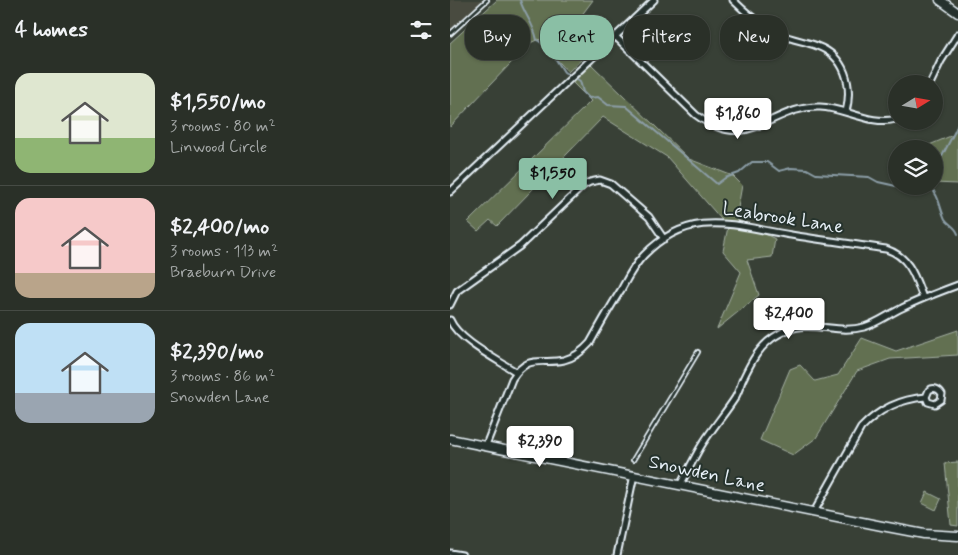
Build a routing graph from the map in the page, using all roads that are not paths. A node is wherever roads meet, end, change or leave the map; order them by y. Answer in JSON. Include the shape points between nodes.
{"nodes":[{"id":1,"x":487,"y":0,"type":"edge"},
{"id":2,"x":654,"y":0,"type":"edge"},
{"id":3,"x":734,"y":0,"type":"edge"},
{"id":4,"x":940,"y":0,"type":"edge"},
{"id":5,"x":958,"y":13,"type":"edge"},
{"id":6,"x":450,"y":34,"type":"edge"},
{"id":7,"x":958,"y":34,"type":"edge"},
{"id":8,"x":615,"y":36,"type":"junction"},
{"id":9,"x":934,"y":75,"type":"edge"},
{"id":10,"x":846,"y":112,"type":"junction"},
{"id":11,"x":888,"y":120,"type":"edge"},
{"id":12,"x":450,"y":192,"type":"edge"},
{"id":13,"x":664,"y":238,"type":"junction"},
{"id":14,"x":958,"y":285,"type":"edge"},
{"id":15,"x":923,"y":298,"type":"junction"},
{"id":16,"x":450,"y":305,"type":"edge"},
{"id":17,"x":450,"y":320,"type":"edge"},
{"id":18,"x":698,"y":352,"type":"dead end"},
{"id":19,"x":516,"y":372,"type":"junction"},
{"id":20,"x":926,"y":397,"type":"dead end"},
{"id":21,"x":450,"y":438,"type":"edge"},
{"id":22,"x":486,"y":445,"type":"junction"},
{"id":23,"x":633,"y":460,"type":"dead end"},
{"id":24,"x":634,"y":475,"type":"junction"},
{"id":25,"x":680,"y":485,"type":"junction"},
{"id":26,"x":814,"y":512,"type":"junction"},
{"id":27,"x":958,"y":536,"type":"edge"},
{"id":28,"x":450,"y":553,"type":"edge"},
{"id":29,"x":462,"y":555,"type":"edge"},
{"id":30,"x":617,"y":555,"type":"edge"}],
"edges":[{"from":1,"to":6,"type":"lane"},
{"from":2,"to":8,"type":"street"},
{"from":3,"to":10,"type":"street","via":[[748,15],[769,29],[824,48],[836,58],[845,72],[849,88]]},
{"from":4,"to":5,"type":"street"},
{"from":7,"to":9,"type":"street"},
{"from":8,"to":10,"type":"street","via":[[696,115],[720,128],[757,128],[811,107]]},
{"from":8,"to":12,"type":"street"},
{"from":10,"to":11,"type":"street","via":[[878,121]]},
{"from":13,"to":15,"type":"street","name":"Leabrook Lane","via":[[695,225],[727,223],[886,249],[899,255],[910,266]]},
{"from":13,"to":16,"type":"street","via":[[649,217],[611,184],[600,180],[590,182],[584,184],[520,246],[457,291]]},
{"from":13,"to":19,"type":"street","name":"Leabrook Lane","via":[[634,266],[585,348],[571,358],[534,361]]},
{"from":14,"to":15,"type":"street"},
{"from":15,"to":25,"type":"street","via":[[862,327],[801,326],[772,338],[752,360],[736,396],[700,447]]},
{"from":17,"to":19,"type":"street","via":[[460,335]]},
{"from":18,"to":23,"type":"lane"},
{"from":19,"to":22,"type":"street"},
{"from":20,"to":26,"type":"street","via":[[896,403],[876,413],[861,428]]},
{"from":21,"to":22,"type":"street","name":"Snowden Lane"},
{"from":22,"to":24,"type":"street","name":"Snowden Lane"},
{"from":24,"to":25,"type":"street","name":"Snowden Lane"},
{"from":24,"to":30,"type":"street"},
{"from":25,"to":26,"type":"street","name":"Snowden Lane"},
{"from":26,"to":27,"type":"street","name":"Snowden Lane","via":[[924,534]]},
{"from":28,"to":29,"type":"street"}]}
